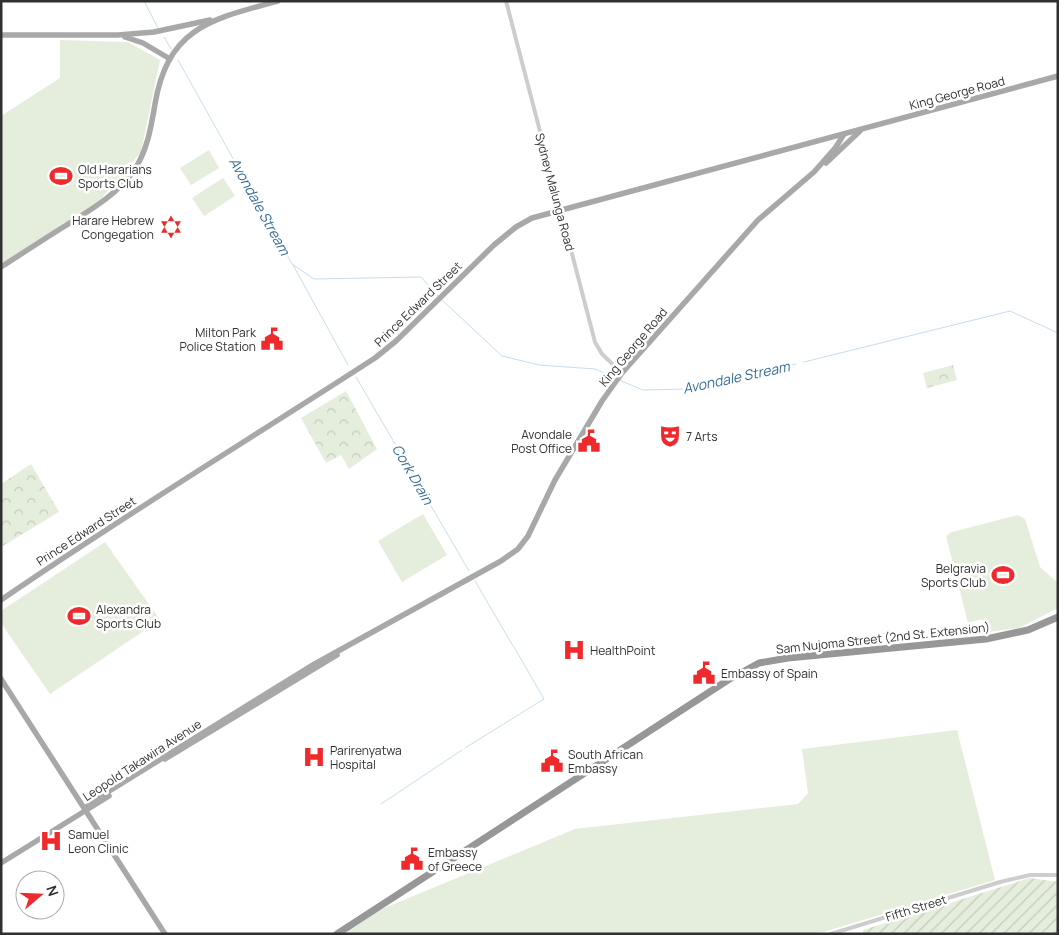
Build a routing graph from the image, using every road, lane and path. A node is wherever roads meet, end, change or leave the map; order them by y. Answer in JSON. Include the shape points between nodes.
{"nodes":[{"id":1,"x":278,"y":1,"type":"edge"},
{"id":2,"x":506,"y":1,"type":"edge"},
{"id":3,"x":215,"y":18,"type":"junction"},
{"id":4,"x":1,"y":34,"type":"edge"},
{"id":5,"x":118,"y":35,"type":"junction"},
{"id":6,"x":170,"y":59,"type":"junction"},
{"id":7,"x":1058,"y":76,"type":"edge"},
{"id":8,"x":861,"y":130,"type":"junction"},
{"id":9,"x":844,"y":134,"type":"junction"},
{"id":10,"x":826,"y":139,"type":"junction"},
{"id":11,"x":846,"y":145,"type":"junction"},
{"id":12,"x":836,"y":147,"type":"junction"},
{"id":13,"x":814,"y":172,"type":"junction"},
{"id":14,"x":560,"y":210,"type":"junction"},
{"id":15,"x":1,"y":267,"type":"edge"},
{"id":16,"x":622,"y":373,"type":"junction"},
{"id":17,"x":476,"y":575,"type":"joint"},
{"id":18,"x":1,"y":600,"type":"edge"},
{"id":19,"x":1058,"y":617,"type":"edge"},
{"id":20,"x":1,"y":679,"type":"edge"},
{"id":21,"x":85,"y":809,"type":"junction"},
{"id":22,"x":1,"y":863,"type":"edge"},
{"id":23,"x":1058,"y":875,"type":"edge"},
{"id":24,"x":166,"y":934,"type":"edge"},
{"id":25,"x":337,"y":934,"type":"edge"},
{"id":26,"x":831,"y":934,"type":"edge"}],
"edges":[{"from":1,"to":3,"type":"main road"},
{"from":2,"to":14,"type":"street","name":"Sydney Malunga Road"},
{"from":3,"to":5,"type":"main road","via":[[154,32]]},
{"from":3,"to":6,"type":"main road","via":[[191,35]]},
{"from":4,"to":5,"type":"main road"},
{"from":5,"to":6,"type":"main road","via":[[143,43]]},
{"from":6,"to":15,"type":"main road","via":[[159,85],[146,146],[126,180],[102,203]]},
{"from":7,"to":8,"type":"main road","name":"King George Road"},
{"from":8,"to":9,"type":"main road","name":"Prince Edward Street"},
{"from":8,"to":11,"type":"main road","name":"King George Road"},
{"from":9,"to":10,"type":"main road","name":"Prince Edward Street"},
{"from":9,"to":11,"type":"main road"},
{"from":9,"to":12,"type":"main road","name":"King George Road"},
{"from":10,"to":12,"type":"main road"},
{"from":10,"to":14,"type":"main road","name":"Prince Edward Street"},
{"from":11,"to":13,"type":"main road","name":"King George Road"},
{"from":12,"to":13,"type":"main road","name":"King George Road"},
{"from":13,"to":16,"type":"main road","name":"King George Road","via":[[758,220]]},
{"from":14,"to":16,"type":"street","name":"Sydney Malunga Road","via":[[595,342],[602,354]]},
{"from":14,"to":18,"type":"main road","name":"Prince Edward Street","via":[[532,218],[516,227],[374,358]]},
{"from":16,"to":17,"type":"main road","name":"King George Road","via":[[555,480],[523,543]]},
{"from":17,"to":21,"type":"main road","name":"Leopold Takawira Avenue","via":[[311,666],[171,751]]},
{"from":19,"to":25,"type":"highway","name":"Sam Nujoma Street (2nd St. Extension)","via":[[1019,633],[986,639],[759,663]]},
{"from":20,"to":21,"type":"main road"},
{"from":21,"to":22,"type":"main road","name":"Leopold Takawira Avenue"},
{"from":21,"to":24,"type":"main road"},
{"from":23,"to":26,"type":"street","name":"Fifth Street","via":[[1000,882]]}]}
